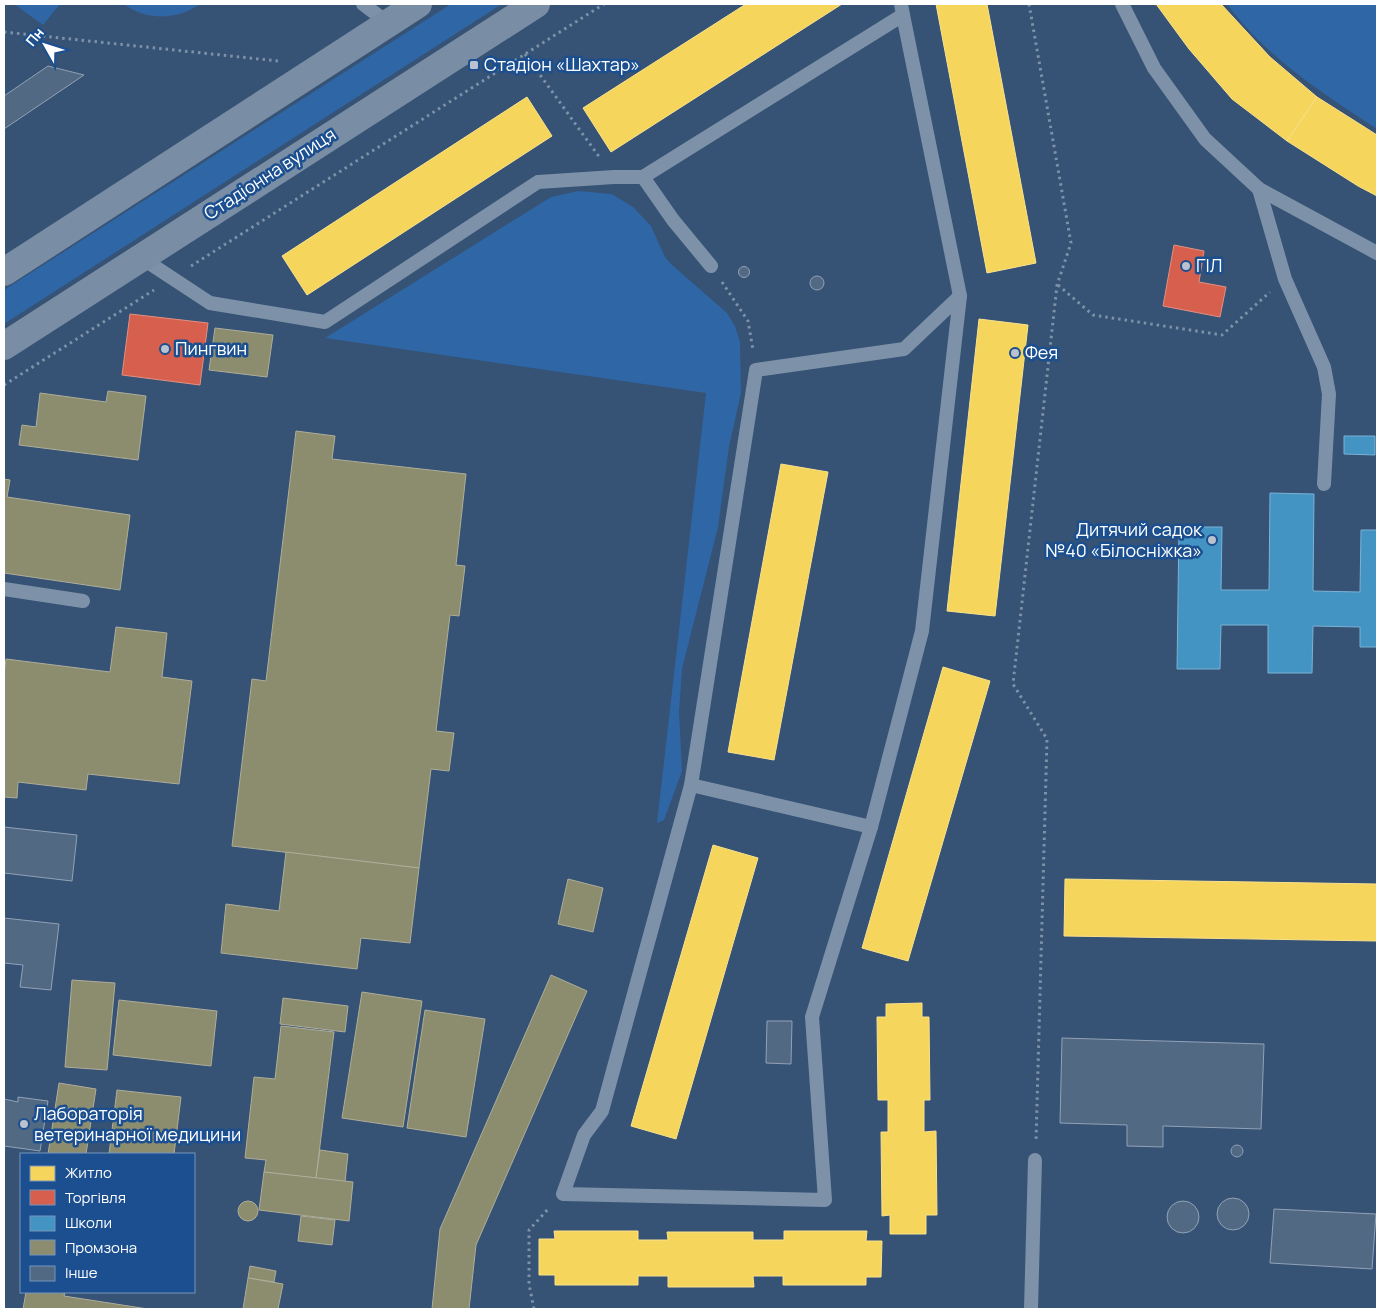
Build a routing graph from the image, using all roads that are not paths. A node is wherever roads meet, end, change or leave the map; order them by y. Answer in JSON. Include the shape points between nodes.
{"nodes":[{"id":1,"x":363,"y":4,"type":"edge"},
{"id":2,"x":418,"y":4,"type":"edge"},
{"id":3,"x":536,"y":4,"type":"edge"},
{"id":4,"x":1122,"y":4,"type":"edge"},
{"id":5,"x":902,"y":9,"type":"edge"},
{"id":6,"x":388,"y":23,"type":"junction"},
{"id":7,"x":643,"y":177,"type":"junction"},
{"id":8,"x":1259,"y":189,"type":"junction"},
{"id":9,"x":1377,"y":253,"type":"edge"},
{"id":10,"x":140,"y":257,"type":"junction"},
{"id":11,"x":711,"y":266,"type":"road end"},
{"id":12,"x":4,"y":272,"type":"edge"},
{"id":13,"x":960,"y":296,"type":"junction"},
{"id":14,"x":4,"y":346,"type":"edge"},
{"id":15,"x":1324,"y":484,"type":"dead end"},
{"id":16,"x":4,"y":589,"type":"edge"},
{"id":17,"x":83,"y":601,"type":"dead end"},
{"id":18,"x":691,"y":785,"type":"junction"},
{"id":19,"x":871,"y":827,"type":"junction"},
{"id":20,"x":1035,"y":1160,"type":"road end"},
{"id":21,"x":1031,"y":1309,"type":"edge"}],
"edges":[{"from":1,"to":6,"type":"lane"},
{"from":2,"to":6,"type":"street"},
{"from":3,"to":10,"type":"street","name":"Стадіонна вулиця"},
{"from":4,"to":8,"type":"lane","via":[[1154,68],[1205,139]]},
{"from":5,"to":7,"type":"lane"},
{"from":5,"to":13,"type":"lane"},
{"from":6,"to":12,"type":"street"},
{"from":7,"to":10,"type":"lane","via":[[538,182],[325,322],[210,303]]},
{"from":7,"to":11,"type":"lane"},
{"from":8,"to":9,"type":"lane"},
{"from":8,"to":15,"type":"lane","via":[[1285,280],[1324,367],[1329,394]]},
{"from":10,"to":14,"type":"street","name":"Стадіонна вулиця"},
{"from":13,"to":18,"type":"lane","via":[[904,349],[756,370]]},
{"from":13,"to":19,"type":"lane","via":[[922,631]]},
{"from":16,"to":17,"type":"lane"},
{"from":18,"to":19,"type":"lane"},
{"from":18,"to":19,"type":"lane","via":[[602,1111],[584,1135],[563,1194],[825,1200],[812,1017]]},
{"from":20,"to":21,"type":"lane"}]}
